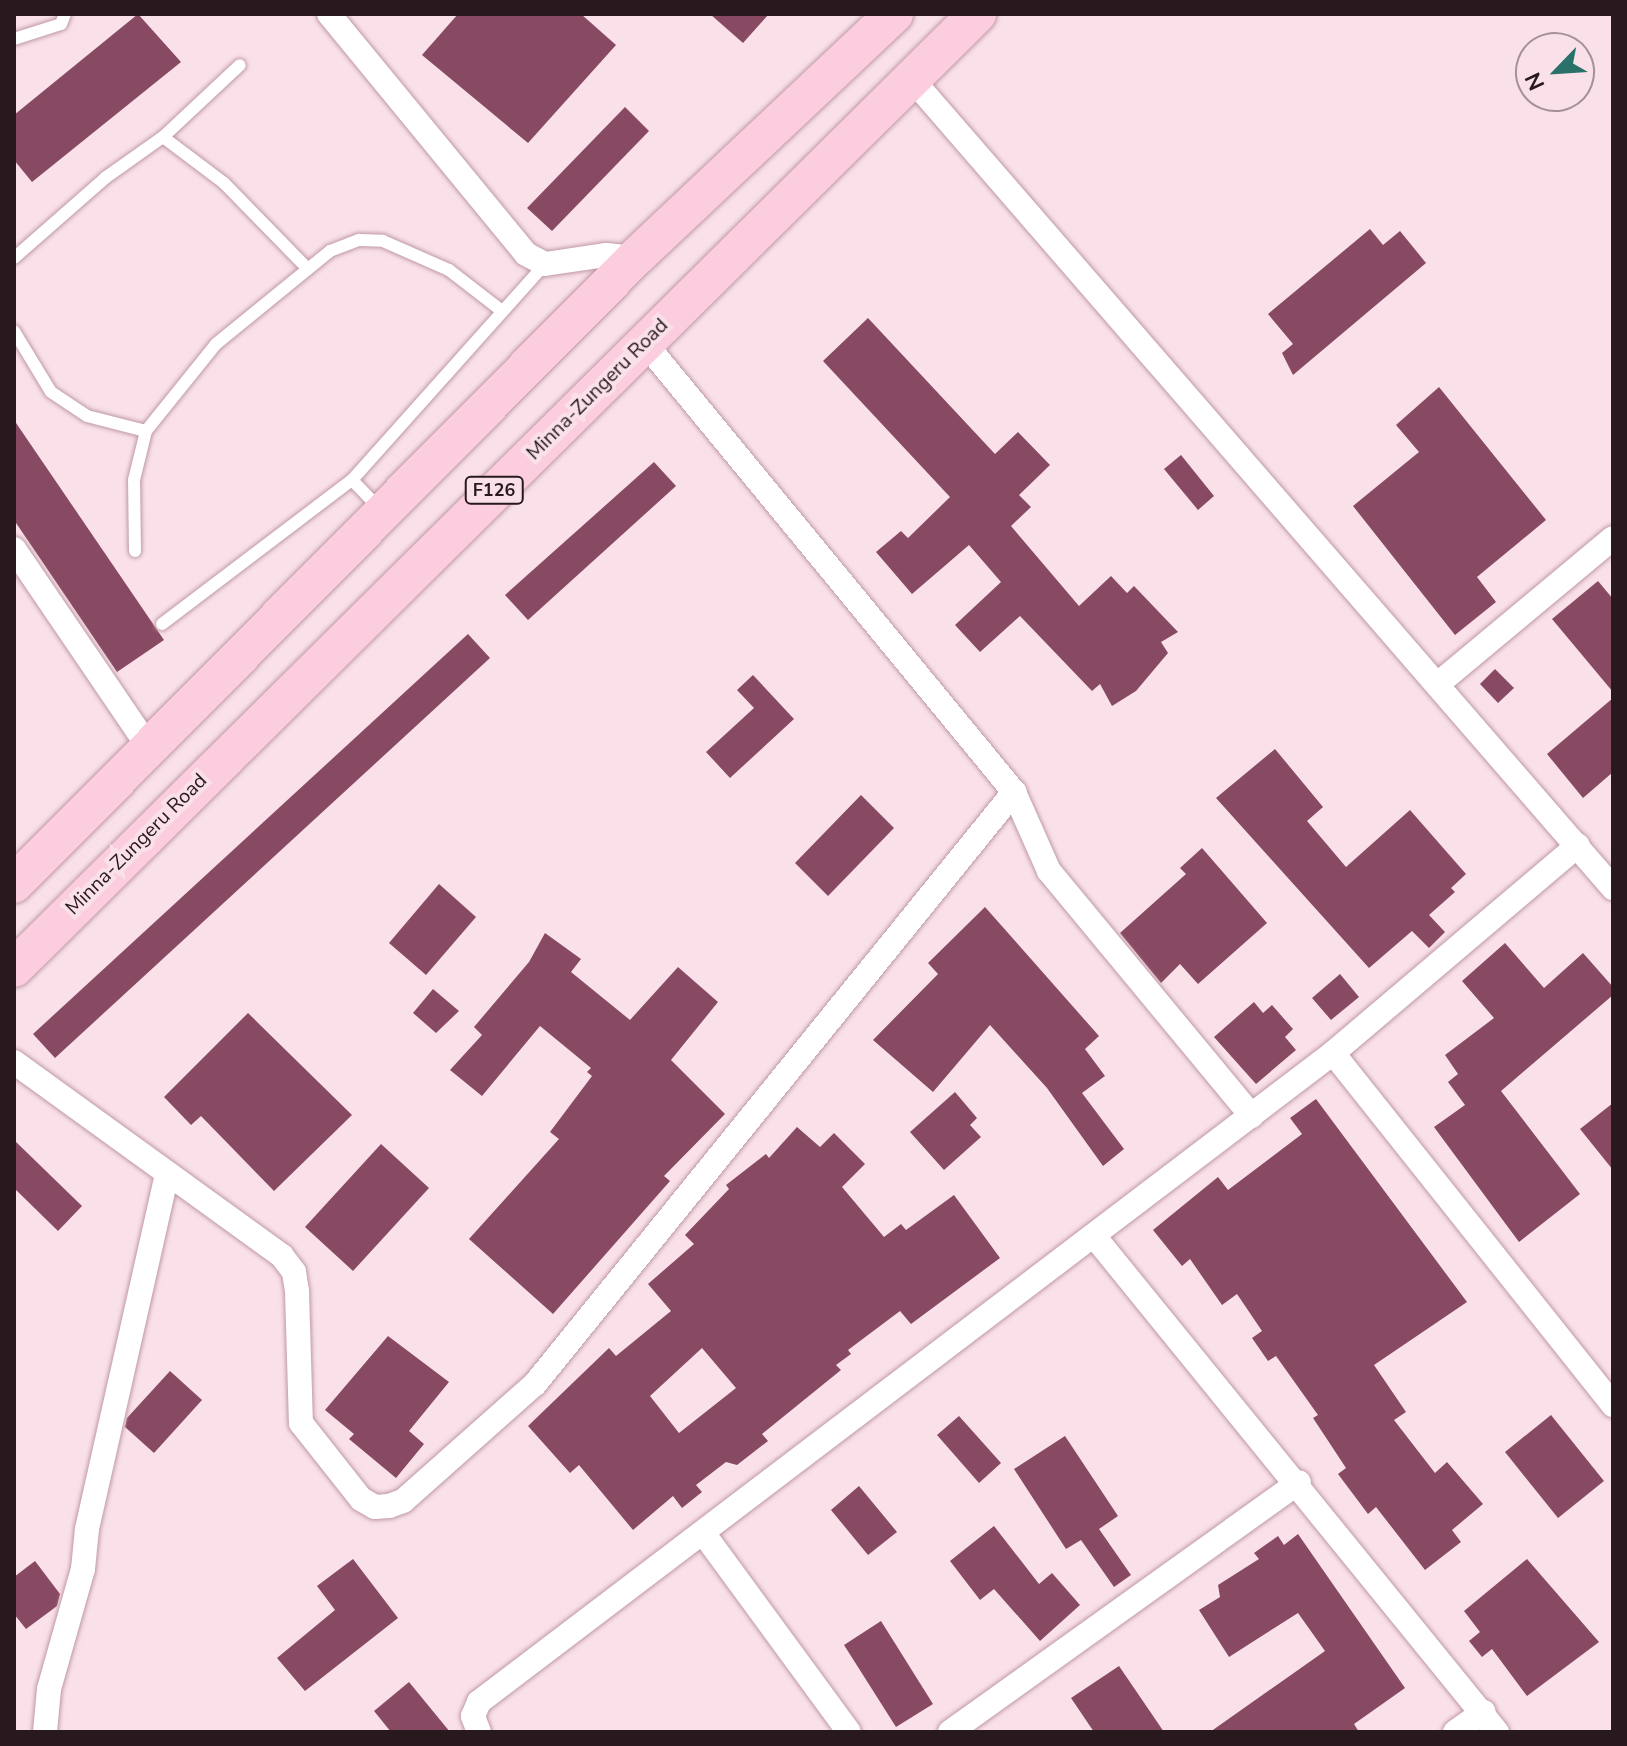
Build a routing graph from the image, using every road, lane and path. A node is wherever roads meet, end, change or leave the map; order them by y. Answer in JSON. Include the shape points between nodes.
{"nodes":[{"id":1,"x":65,"y":14,"type":"edge"},
{"id":2,"x":329,"y":14,"type":"edge"},
{"id":3,"x":894,"y":14,"type":"edge"},
{"id":4,"x":977,"y":14,"type":"edge"},
{"id":5,"x":14,"y":39,"type":"edge"},
{"id":6,"x":240,"y":65,"type":"dead end"},
{"id":7,"x":911,"y":78,"type":"junction"},
{"id":8,"x":163,"y":137,"type":"junction"},
{"id":9,"x":14,"y":258,"type":"edge"},
{"id":10,"x":635,"y":258,"type":"junction"},
{"id":11,"x":545,"y":264,"type":"junction"},
{"id":12,"x":308,"y":269,"type":"junction"},
{"id":13,"x":502,"y":311,"type":"junction"},
{"id":14,"x":14,"y":331,"type":"edge"},
{"id":15,"x":644,"y":342,"type":"junction"},
{"id":16,"x":146,"y":431,"type":"junction"},
{"id":17,"x":352,"y":480,"type":"junction"},
{"id":18,"x":382,"y":511,"type":"junction"},
{"id":19,"x":1613,"y":538,"type":"edge"},
{"id":20,"x":14,"y":549,"type":"edge"},
{"id":21,"x":135,"y":551,"type":"dead end"},
{"id":22,"x":162,"y":624,"type":"dead end"},
{"id":23,"x":1439,"y":683,"type":"junction"},
{"id":24,"x":148,"y":746,"type":"junction"},
{"id":25,"x":1014,"y":792,"type":"junction"},
{"id":26,"x":1578,"y":845,"type":"junction"},
{"id":27,"x":14,"y":884,"type":"edge"},
{"id":28,"x":1613,"y":888,"type":"edge"},
{"id":29,"x":14,"y":968,"type":"edge"},
{"id":30,"x":1333,"y":1053,"type":"junction"},
{"id":31,"x":14,"y":1062,"type":"edge"},
{"id":32,"x":1252,"y":1116,"type":"junction"},
{"id":33,"x":167,"y":1174,"type":"junction"},
{"id":34,"x":1094,"y":1236,"type":"junction"},
{"id":35,"x":1613,"y":1405,"type":"edge"},
{"id":36,"x":1299,"y":1482,"type":"junction"},
{"id":37,"x":704,"y":1534,"type":"junction"},
{"id":38,"x":1490,"y":1722,"type":"edge"},
{"id":39,"x":45,"y":1732,"type":"edge"},
{"id":40,"x":479,"y":1732,"type":"edge"},
{"id":41,"x":849,"y":1732,"type":"edge"},
{"id":42,"x":950,"y":1732,"type":"edge"},
{"id":43,"x":1455,"y":1732,"type":"edge"}],
"edges":[{"from":1,"to":5,"type":"lane","via":[[61,24]]},
{"from":2,"to":11,"type":"street","via":[[526,254]]},
{"from":3,"to":10,"type":"main road"},
{"from":4,"to":7,"type":"main road","name":"Minna-Zungeru Road","number":"F126"},
{"from":6,"to":8,"type":"lane"},
{"from":7,"to":15,"type":"main road","name":"Minna-Zungeru Road","number":"F126"},
{"from":7,"to":23,"type":"street"},
{"from":8,"to":9,"type":"lane","via":[[105,178]]},
{"from":8,"to":12,"type":"lane","via":[[224,183]]},
{"from":10,"to":11,"type":"street","via":[[606,255]]},
{"from":10,"to":18,"type":"main road"},
{"from":11,"to":13,"type":"lane"},
{"from":12,"to":13,"type":"lane","via":[[330,251],[359,240],[383,241],[449,270]]},
{"from":12,"to":16,"type":"lane","via":[[216,344]]},
{"from":13,"to":17,"type":"lane"},
{"from":14,"to":16,"type":"lane","via":[[51,392],[87,416]]},
{"from":15,"to":25,"type":"street"},
{"from":15,"to":29,"type":"main road","name":"Minna-Zungeru Road","number":"F126"},
{"from":16,"to":21,"type":"lane","via":[[134,480]]},
{"from":17,"to":18,"type":"lane"},
{"from":17,"to":22,"type":"lane"},
{"from":18,"to":24,"type":"main road"},
{"from":19,"to":23,"type":"street"},
{"from":20,"to":24,"type":"street"},
{"from":23,"to":26,"type":"street"},
{"from":24,"to":27,"type":"main road"},
{"from":25,"to":32,"type":"street","via":[[1049,871]]},
{"from":25,"to":33,"type":"street","via":[[535,1384],[403,1501],[375,1507],[361,1499],[301,1423],[294,1272],[282,1256]]},
{"from":26,"to":28,"type":"street"},
{"from":26,"to":30,"type":"street"},
{"from":30,"to":32,"type":"street"},
{"from":30,"to":35,"type":"street"},
{"from":31,"to":33,"type":"street"},
{"from":32,"to":34,"type":"street"},
{"from":33,"to":39,"type":"street","via":[[87,1529],[83,1569],[49,1689]]},
{"from":34,"to":36,"type":"street"},
{"from":34,"to":37,"type":"street"},
{"from":36,"to":38,"type":"street"},
{"from":36,"to":42,"type":"street"},
{"from":37,"to":40,"type":"street","via":[[479,1702],[473,1716]]},
{"from":37,"to":41,"type":"street"},
{"from":38,"to":43,"type":"street"}]}
